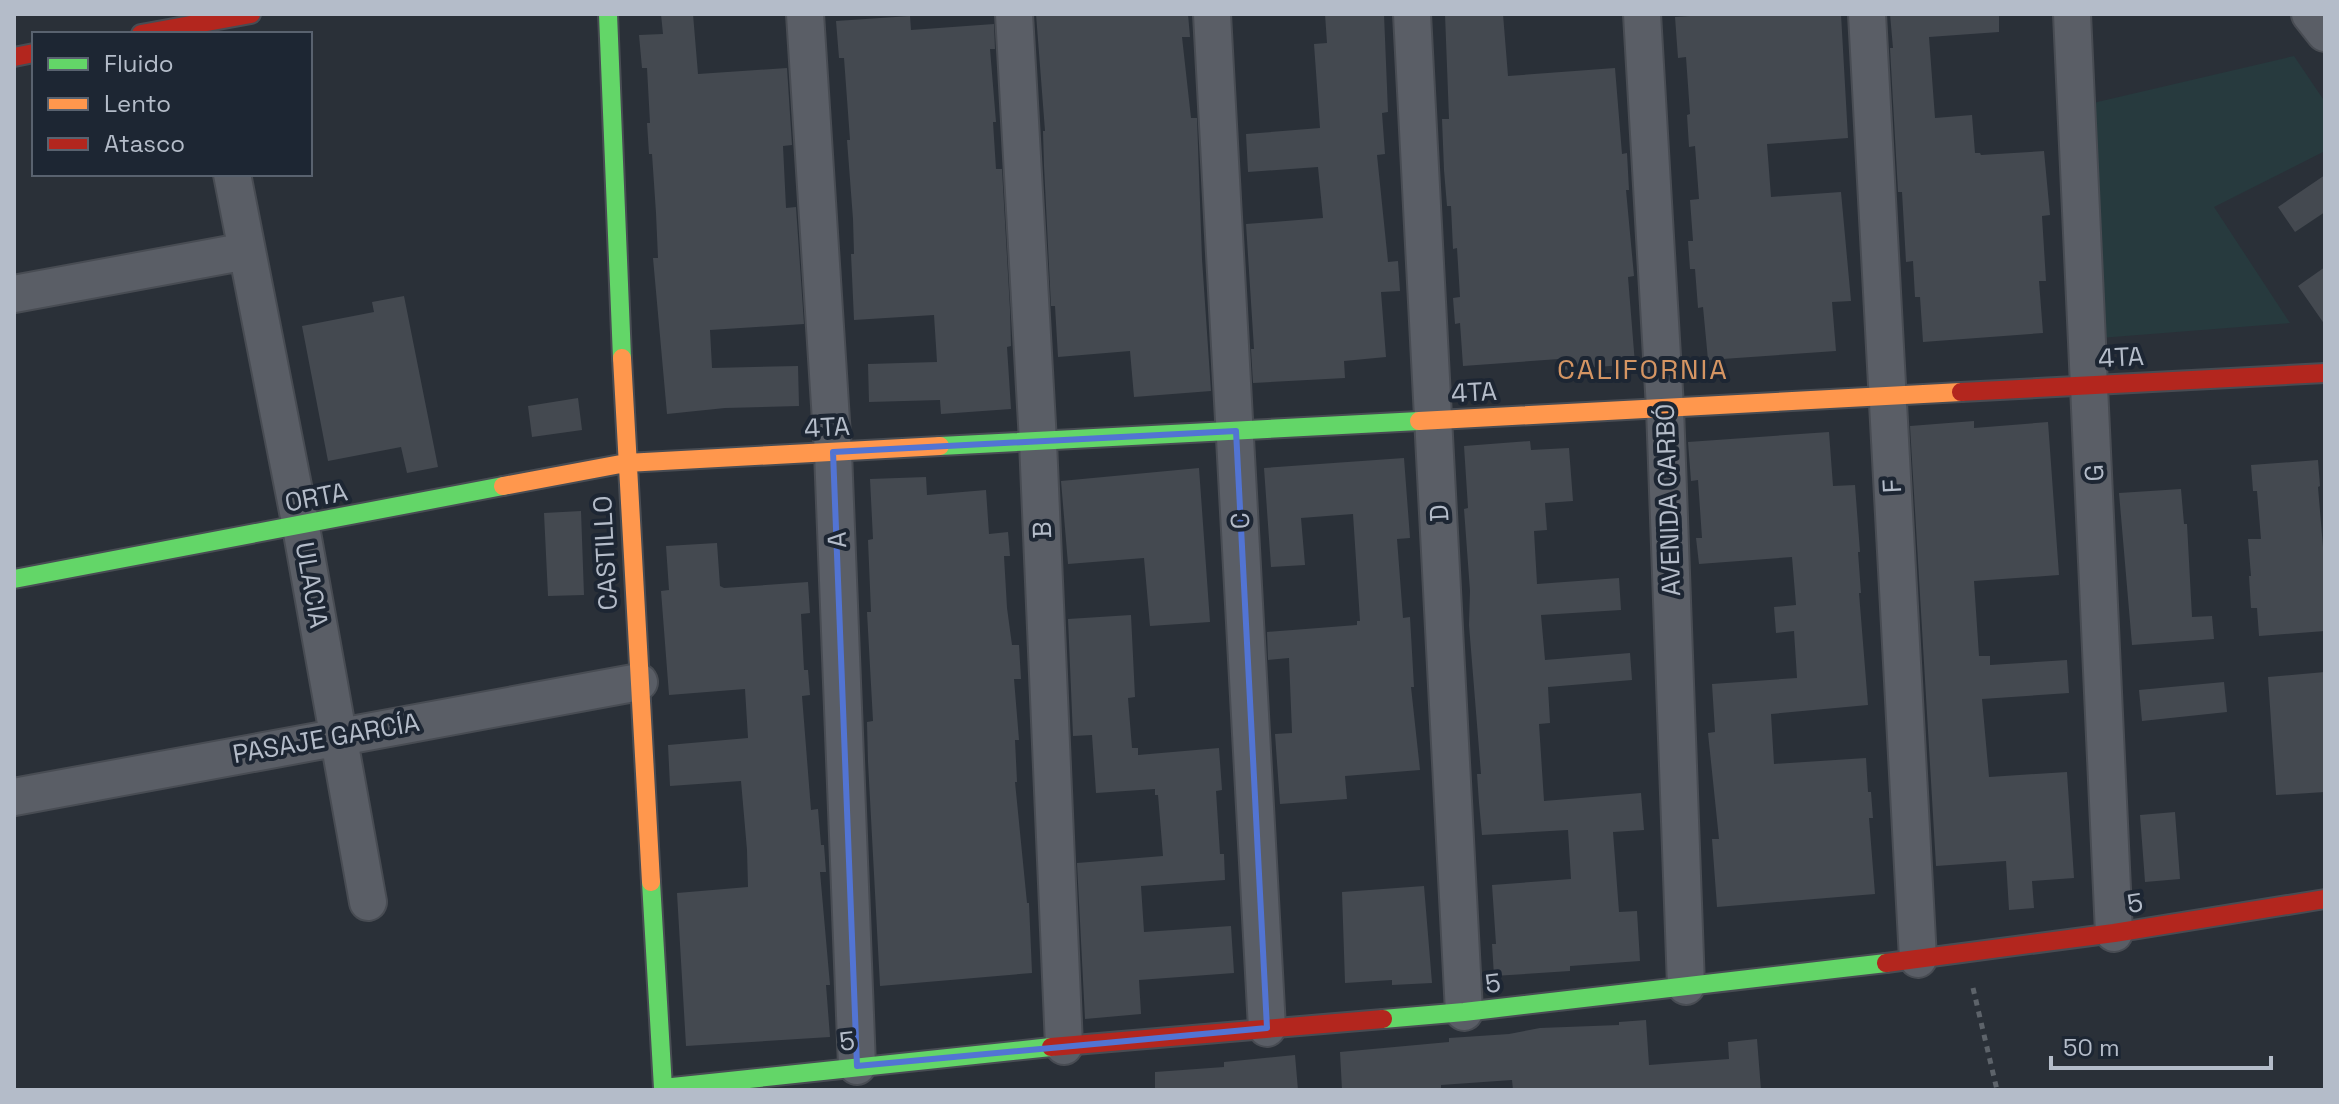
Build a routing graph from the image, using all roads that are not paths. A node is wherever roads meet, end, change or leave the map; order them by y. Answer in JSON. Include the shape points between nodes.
{"nodes":[{"id":1,"x":251,"y":14,"type":"edge"},
{"id":2,"x":608,"y":14,"type":"edge"},
{"id":3,"x":805,"y":14,"type":"edge"},
{"id":4,"x":1014,"y":14,"type":"edge"},
{"id":5,"x":1212,"y":14,"type":"edge"},
{"id":6,"x":1412,"y":14,"type":"edge"},
{"id":7,"x":1642,"y":14,"type":"edge"},
{"id":8,"x":1867,"y":14,"type":"edge"},
{"id":9,"x":2072,"y":14,"type":"edge"},
{"id":10,"x":2310,"y":14,"type":"edge"},
{"id":11,"x":203,"y":24,"type":"edge"},
{"id":12,"x":153,"y":32,"type":"edge"},
{"id":13,"x":2325,"y":33,"type":"edge"},
{"id":14,"x":232,"y":176,"type":"edge"},
{"id":15,"x":247,"y":251,"type":"junction"},
{"id":16,"x":14,"y":294,"type":"edge"},
{"id":17,"x":2325,"y":373,"type":"edge"},
{"id":18,"x":2090,"y":385,"type":"junction"},
{"id":19,"x":1887,"y":396,"type":"junction"},
{"id":20,"x":1665,"y":408,"type":"junction"},
{"id":21,"x":1434,"y":420,"type":"junction"},
{"id":22,"x":1236,"y":431,"type":"junction"},
{"id":23,"x":1038,"y":442,"type":"junction"},
{"id":24,"x":833,"y":452,"type":"junction"},
{"id":25,"x":626,"y":463,"type":"junction"},
{"id":26,"x":301,"y":527,"type":"junction"},
{"id":27,"x":14,"y":579,"type":"edge"},
{"id":28,"x":639,"y":682,"type":"junction"},
{"id":29,"x":339,"y":735,"type":"junction"},
{"id":30,"x":14,"y":797,"type":"edge"},
{"id":31,"x":2325,"y":899,"type":"edge"},
{"id":32,"x":368,"y":902,"type":"dead end"},
{"id":33,"x":2114,"y":933,"type":"junction"},
{"id":34,"x":1918,"y":959,"type":"junction"},
{"id":35,"x":1686,"y":986,"type":"junction"},
{"id":36,"x":1464,"y":1012,"type":"junction"},
{"id":37,"x":1267,"y":1028,"type":"junction"},
{"id":38,"x":1064,"y":1046,"type":"junction"},
{"id":39,"x":857,"y":1066,"type":"junction"},
{"id":40,"x":663,"y":1088,"type":"joint"}],
"edges":[{"from":1,"to":11,"type":"street"},
{"from":2,"to":25,"type":"street","name":"CASTILLO"},
{"from":3,"to":24,"type":"street","name":"A"},
{"from":4,"to":23,"type":"street","name":"B"},
{"from":5,"to":22,"type":"street","name":"C"},
{"from":6,"to":21,"type":"street","name":"D"},
{"from":7,"to":20,"type":"street","name":"AVENIDA CARBÓ"},
{"from":8,"to":19,"type":"street","name":"F"},
{"from":9,"to":18,"type":"street","name":"G"},
{"from":10,"to":13,"type":"street"},
{"from":11,"to":12,"type":"street"},
{"from":14,"to":15,"type":"street","name":"ULACIA"},
{"from":15,"to":16,"type":"street"},
{"from":15,"to":26,"type":"street","name":"ULACIA"},
{"from":17,"to":18,"type":"street","name":"4TA"},
{"from":18,"to":19,"type":"street","name":"4TA"},
{"from":18,"to":33,"type":"street","name":"G"},
{"from":19,"to":20,"type":"street","name":"4TA"},
{"from":19,"to":34,"type":"street","name":"F"},
{"from":20,"to":21,"type":"street","name":"4TA"},
{"from":20,"to":35,"type":"street","name":"AVENIDA CARBÓ"},
{"from":21,"to":22,"type":"street","name":"4TA"},
{"from":21,"to":36,"type":"street","name":"D"},
{"from":22,"to":23,"type":"street","name":"4TA"},
{"from":22,"to":37,"type":"street","name":"C"},
{"from":23,"to":24,"type":"street","name":"4TA"},
{"from":23,"to":38,"type":"street","name":"B"},
{"from":24,"to":25,"type":"street","name":"4TA"},
{"from":24,"to":39,"type":"street","name":"A"},
{"from":25,"to":26,"type":"street","name":"ORTA"},
{"from":25,"to":28,"type":"street","name":"CASTILLO"},
{"from":26,"to":27,"type":"street","name":"ORTA"},
{"from":26,"to":29,"type":"street","name":"ULACIA"},
{"from":28,"to":29,"type":"street","name":"PASAJE GARCÍA"},
{"from":28,"to":40,"type":"street","name":"CASTILLO"},
{"from":29,"to":30,"type":"street","name":"PASAJE GARCÍA"},
{"from":29,"to":32,"type":"street","name":"ULACIA"},
{"from":31,"to":33,"type":"street","name":"5"},
{"from":33,"to":34,"type":"street","name":"5"},
{"from":34,"to":35,"type":"street","name":"5"},
{"from":35,"to":36,"type":"street","name":"5"},
{"from":36,"to":37,"type":"street","name":"5"},
{"from":37,"to":38,"type":"street","name":"5"},
{"from":38,"to":39,"type":"street","name":"5"},
{"from":39,"to":40,"type":"street","name":"5"}]}
